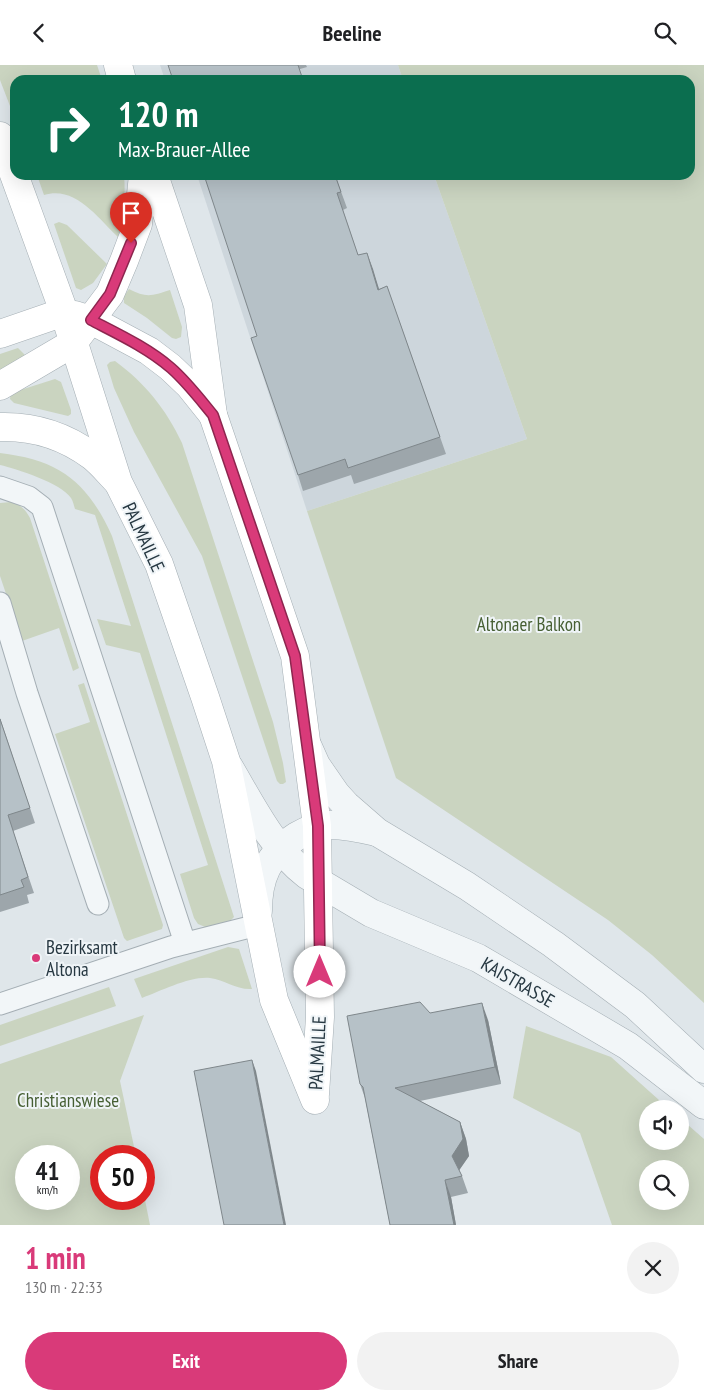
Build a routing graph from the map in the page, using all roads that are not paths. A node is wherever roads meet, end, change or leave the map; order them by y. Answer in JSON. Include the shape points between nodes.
{"nodes":[{"id":1,"x":0,"y":136,"type":"edge"},
{"id":2,"x":10,"y":164,"type":"edge"},
{"id":3,"x":16,"y":180,"type":"edge"},
{"id":4,"x":142,"y":180,"type":"edge"},
{"id":5,"x":156,"y":180,"type":"edge"},
{"id":6,"x":64,"y":312,"type":"junction"},
{"id":7,"x":91,"y":320,"type":"junction"},
{"id":8,"x":0,"y":334,"type":"edge"},
{"id":9,"x":73,"y":343,"type":"junction"},
{"id":10,"x":0,"y":386,"type":"edge"},
{"id":11,"x":213,"y":415,"type":"junction"},
{"id":12,"x":0,"y":427,"type":"edge"},
{"id":13,"x":118,"y":482,"type":"junction"},
{"id":14,"x":0,"y":487,"type":"edge"},
{"id":15,"x":0,"y":603,"type":"edge"},
{"id":16,"x":306,"y":743,"type":"junction"},
{"id":17,"x":226,"y":761,"type":"junction"},
{"id":18,"x":318,"y":826,"type":"junction"},
{"id":19,"x":377,"y":832,"type":"junction"},
{"id":20,"x":280,"y":848,"type":"junction"},
{"id":21,"x":320,"y":883,"type":"junction"},
{"id":22,"x":98,"y":904,"type":"dead end"},
{"id":23,"x":258,"y":925,"type":"junction"},
{"id":24,"x":178,"y":945,"type":"junction"},
{"id":25,"x":0,"y":1004,"type":"edge"},
{"id":26,"x":704,"y":1069,"type":"edge"},
{"id":27,"x":704,"y":1105,"type":"edge"}],
"edges":[{"from":1,"to":2,"type":"main road","name":"PALMAILLE"},
{"from":3,"to":6,"type":"main road","name":"PALMAILLE"},
{"from":4,"to":7,"type":"main road","via":[[138,224],[110,294]]},
{"from":5,"to":11,"type":"main road","name":"PALMAILLE","via":[[198,305]]},
{"from":6,"to":7,"type":"main road","name":"PALMAILLE"},
{"from":6,"to":8,"type":"main road"},
{"from":6,"to":9,"type":"main road","name":"PALMAILLE"},
{"from":7,"to":9,"type":"main road"},
{"from":7,"to":11,"type":"main road","name":"PALMAILLE","via":[[149,351],[170,367]]},
{"from":9,"to":10,"type":"main road"},
{"from":9,"to":13,"type":"main road","name":"PALMAILLE"},
{"from":11,"to":16,"type":"main road","name":"PALMAILLE","via":[[295,656]]},
{"from":12,"to":13,"type":"main road","via":[[46,432],[70,442],[93,457]]},
{"from":13,"to":17,"type":"main road","name":"PALMAILLE","via":[[159,564]]},
{"from":14,"to":24,"type":"lane","via":[[30,497],[42,507]]},
{"from":15,"to":22,"type":"lane"},
{"from":16,"to":18,"type":"main road","name":"PALMAILLE"},
{"from":16,"to":19,"type":"street","via":[[324,779],[346,805]]},
{"from":17,"to":20,"type":"street","name":"PALMAILLE"},
{"from":17,"to":23,"type":"main road","name":"PALMAILLE"},
{"from":18,"to":19,"type":"street","via":[[337,825]]},
{"from":18,"to":20,"type":"street","name":"PALMAILLE"},
{"from":18,"to":21,"type":"main road","name":"PALMAILLE"},
{"from":19,"to":26,"type":"street","via":[[467,886],[553,944],[635,1005]]},
{"from":20,"to":21,"type":"street","name":"PALMAILLE","via":[[298,868]]},
{"from":20,"to":23,"type":"street","name":"PALMAILLE","via":[[263,876],[258,894]]},
{"from":21,"to":23,"type":"main road","name":"PALMAILLE","via":[[320,1017],[315,1100],[274,1000]]},
{"from":21,"to":27,"type":"street","name":"KAISTRASSE","via":[[371,913],[478,958],[628,1046]]},
{"from":23,"to":24,"type":"lane"},
{"from":24,"to":25,"type":"lane"}]}
